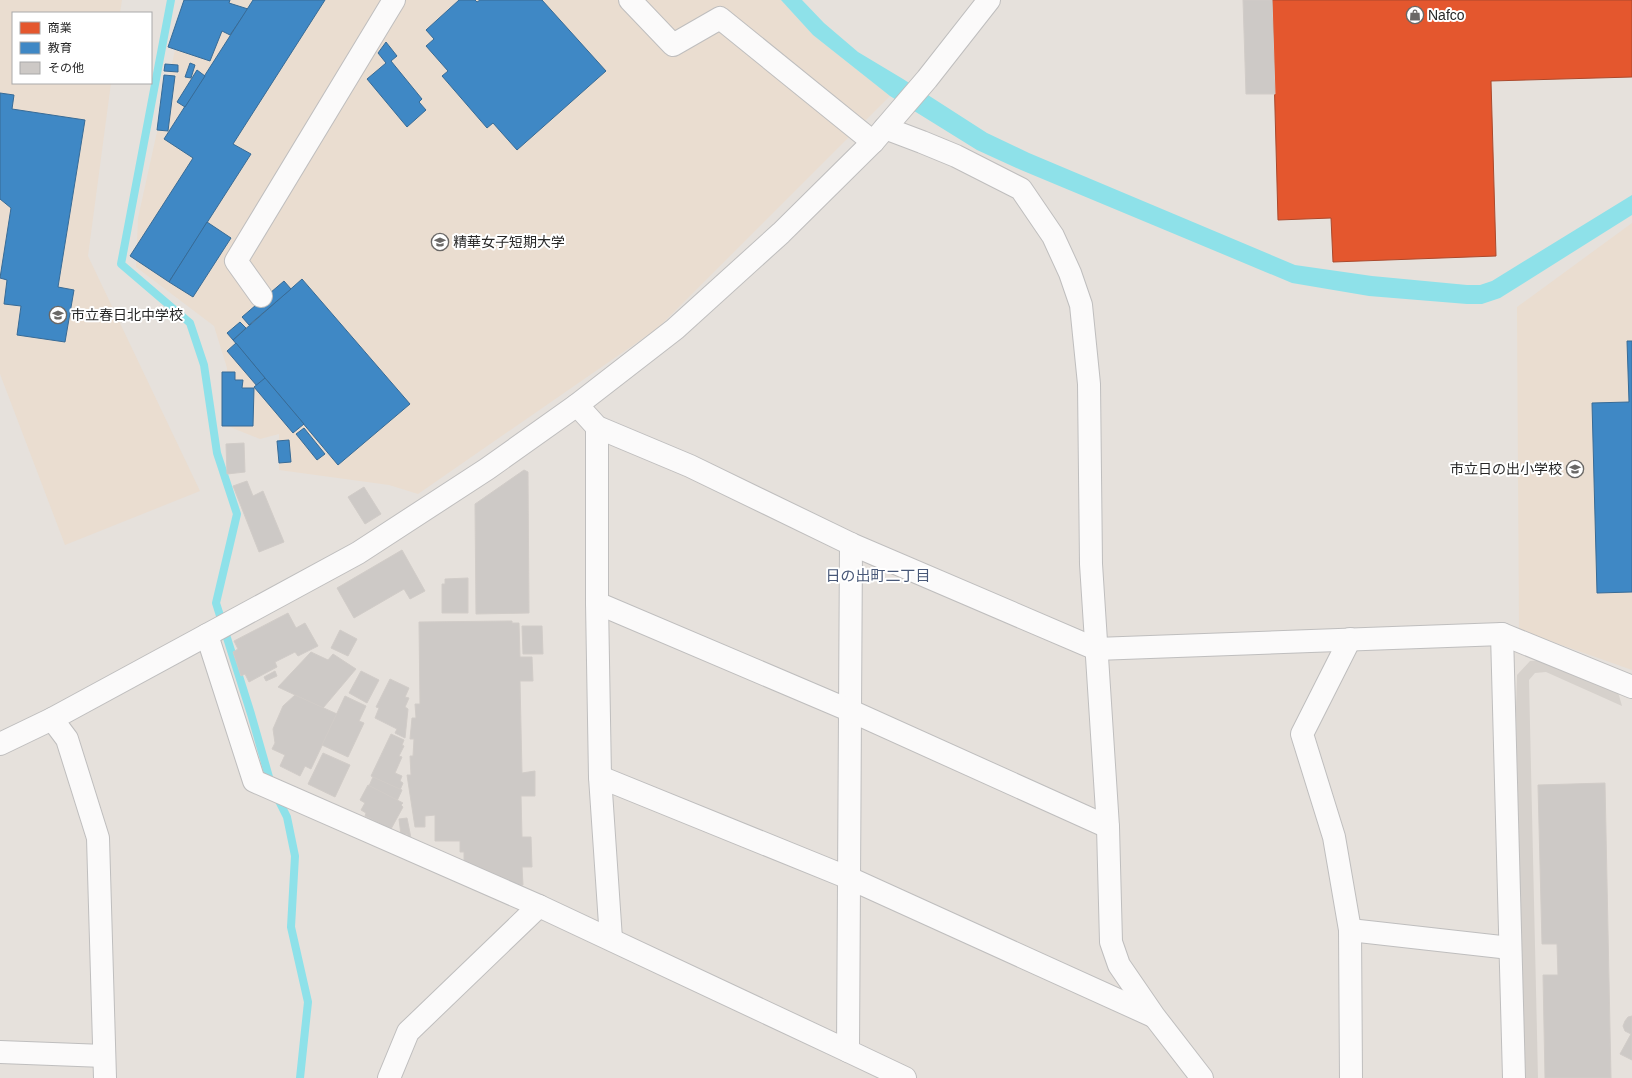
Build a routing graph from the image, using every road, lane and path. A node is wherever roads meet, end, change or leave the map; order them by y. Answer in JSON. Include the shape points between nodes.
{"nodes":[{"id":1,"x":394,"y":0,"type":"edge"},
{"id":2,"x":630,"y":0,"type":"edge"},
{"id":3,"x":989,"y":0,"type":"edge"},
{"id":4,"x":879,"y":135,"type":"junction"},
{"id":5,"x":261,"y":296,"type":"dead end"},
{"id":6,"x":577,"y":405,"type":"junction"},
{"id":7,"x":597,"y":427,"type":"junction"},
{"id":8,"x":851,"y":544,"type":"junction"},
{"id":9,"x":597,"y":603,"type":"junction"},
{"id":10,"x":1502,"y":634,"type":"junction"},
{"id":11,"x":207,"y":635,"type":"junction"},
{"id":12,"x":1350,"y":639,"type":"junction"},
{"id":13,"x":1096,"y":649,"type":"junction"},
{"id":14,"x":1632,"y":687,"type":"edge"},
{"id":15,"x":851,"y":710,"type":"junction"},
{"id":16,"x":52,"y":719,"type":"junction"},
{"id":17,"x":0,"y":744,"type":"edge"},
{"id":18,"x":600,"y":777,"type":"junction"},
{"id":19,"x":1108,"y":827,"type":"junction"},
{"id":20,"x":849,"y":878,"type":"junction"},
{"id":21,"x":539,"y":906,"type":"junction"},
{"id":22,"x":1350,"y":930,"type":"junction"},
{"id":23,"x":611,"y":939,"type":"junction"},
{"id":24,"x":1510,"y":948,"type":"junction"},
{"id":25,"x":1154,"y":1016,"type":"junction"},
{"id":26,"x":848,"y":1051,"type":"junction"},
{"id":27,"x":0,"y":1052,"type":"edge"},
{"id":28,"x":104,"y":1056,"type":"junction"},
{"id":29,"x":105,"y":1078,"type":"edge"},
{"id":30,"x":389,"y":1078,"type":"edge"},
{"id":31,"x":906,"y":1078,"type":"edge"},
{"id":32,"x":1202,"y":1078,"type":"edge"},
{"id":33,"x":1351,"y":1078,"type":"edge"},
{"id":34,"x":1514,"y":1078,"type":"edge"}],
"edges":[{"from":1,"to":5,"type":"street","via":[[236,261]]},
{"from":2,"to":4,"type":"street","via":[[673,45],[720,18]]},
{"from":3,"to":4,"type":"street"},
{"from":4,"to":6,"type":"street","via":[[781,233],[675,329]]},
{"from":4,"to":13,"type":"street","via":[[922,142],[956,156],[1021,190],[1053,236],[1070,273],[1081,305],[1089,384],[1091,564]]},
{"from":6,"to":7,"type":"street"},
{"from":6,"to":11,"type":"street","via":[[487,469],[358,553]]},
{"from":7,"to":8,"type":"street","via":[[690,466]]},
{"from":7,"to":9,"type":"street"},
{"from":8,"to":13,"type":"street"},
{"from":8,"to":15,"type":"street"},
{"from":9,"to":15,"type":"street"},
{"from":9,"to":18,"type":"street"},
{"from":10,"to":12,"type":"street"},
{"from":10,"to":14,"type":"street"},
{"from":10,"to":24,"type":"street"},
{"from":11,"to":16,"type":"street"},
{"from":11,"to":21,"type":"street","via":[[254,781]]},
{"from":12,"to":13,"type":"street"},
{"from":12,"to":22,"type":"street","via":[[1302,734],[1334,837]]},
{"from":13,"to":19,"type":"street"},
{"from":15,"to":19,"type":"street"},
{"from":15,"to":20,"type":"street"},
{"from":16,"to":17,"type":"street"},
{"from":16,"to":28,"type":"street","via":[[67,739],[98,838]]},
{"from":18,"to":20,"type":"street"},
{"from":18,"to":23,"type":"street"},
{"from":19,"to":25,"type":"street","via":[[1112,942],[1119,964]]},
{"from":20,"to":25,"type":"street"},
{"from":20,"to":26,"type":"street"},
{"from":21,"to":23,"type":"street"},
{"from":21,"to":30,"type":"street","via":[[408,1032]]},
{"from":22,"to":24,"type":"street"},
{"from":22,"to":33,"type":"street"},
{"from":23,"to":26,"type":"street"},
{"from":24,"to":34,"type":"street"},
{"from":25,"to":32,"type":"street"},
{"from":26,"to":31,"type":"street"},
{"from":27,"to":28,"type":"street"},
{"from":28,"to":29,"type":"street"}]}
